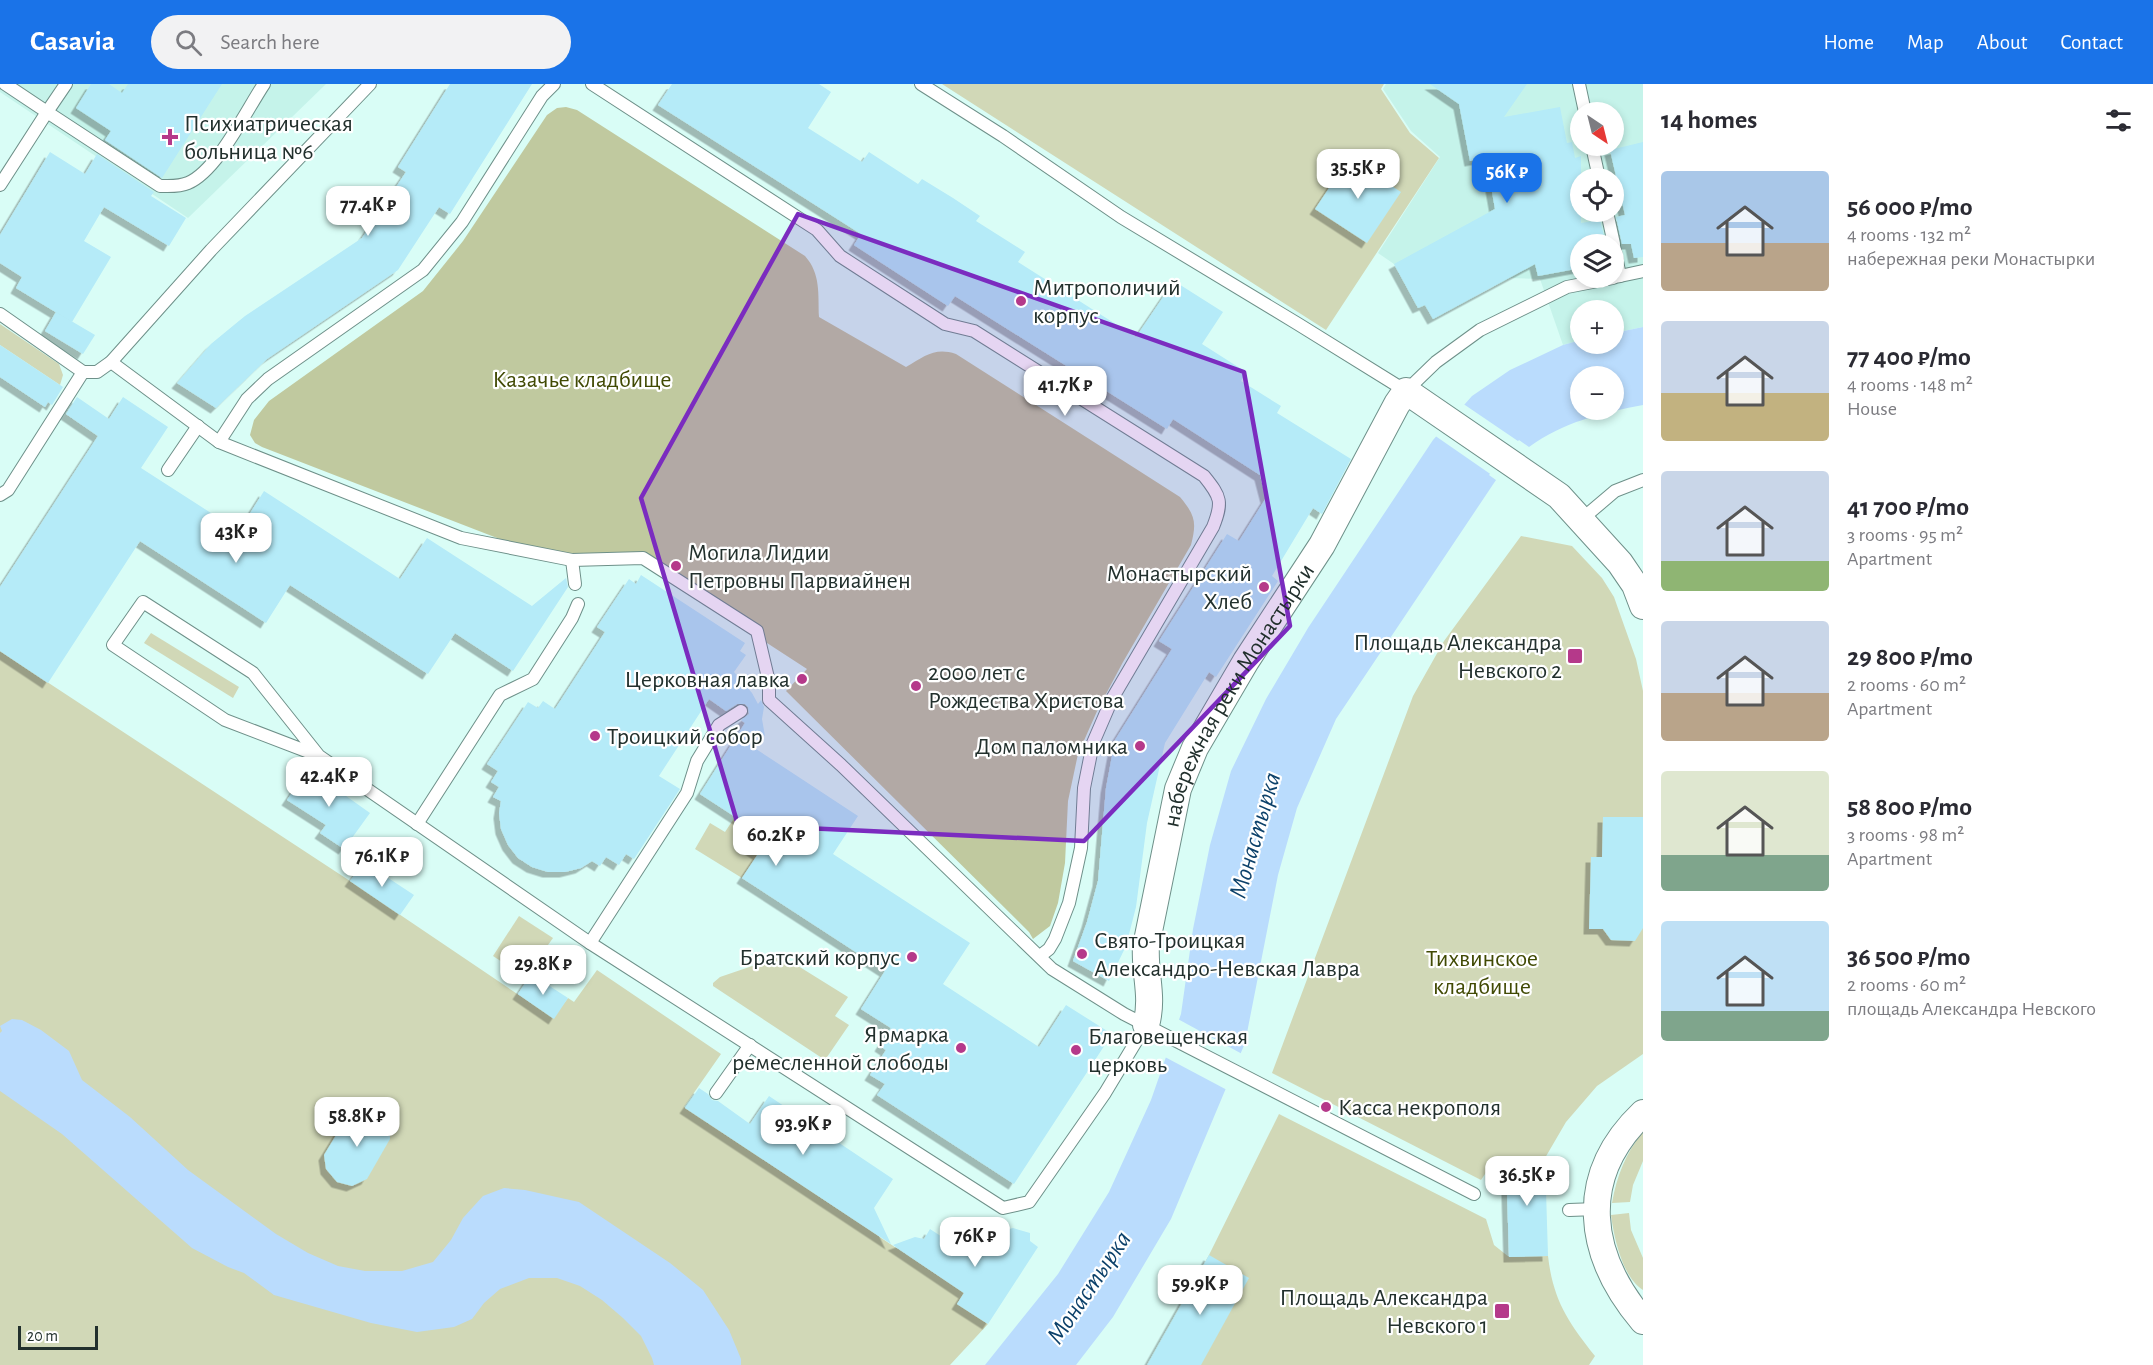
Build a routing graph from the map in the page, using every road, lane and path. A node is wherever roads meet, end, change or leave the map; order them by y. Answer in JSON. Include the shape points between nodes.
{"nodes":[{"id":1,"x":5,"y":84,"type":"edge"},
{"id":2,"x":66,"y":84,"type":"edge"},
{"id":3,"x":264,"y":84,"type":"edge"},
{"id":4,"x":370,"y":84,"type":"edge"},
{"id":5,"x":554,"y":84,"type":"edge"},
{"id":6,"x":592,"y":84,"type":"edge"},
{"id":7,"x":921,"y":84,"type":"edge"},
{"id":8,"x":1579,"y":84,"type":"edge"},
{"id":9,"x":1583,"y":102,"type":"edge"},
{"id":10,"x":47,"y":112,"type":"junction"},
{"id":11,"x":0,"y":184,"type":"edge"},
{"id":12,"x":1643,"y":271,"type":"edge"},
{"id":13,"x":1624,"y":275,"type":"edge"},
{"id":14,"x":1570,"y":286,"type":"edge"},
{"id":15,"x":0,"y":314,"type":"edge"},
{"id":16,"x":111,"y":362,"type":"junction"},
{"id":17,"x":83,"y":372,"type":"junction"},
{"id":18,"x":1411,"y":395,"type":"junction"},
{"id":19,"x":198,"y":426,"type":"junction"},
{"id":20,"x":219,"y":442,"type":"junction"},
{"id":21,"x":168,"y":470,"type":"dead end"},
{"id":22,"x":1643,"y":480,"type":"edge"},
{"id":23,"x":0,"y":495,"type":"edge"},
{"id":24,"x":1582,"y":519,"type":"junction"},
{"id":25,"x":572,"y":560,"type":"junction"},
{"id":26,"x":575,"y":584,"type":"dead end"},
{"id":27,"x":1640,"y":591,"type":"edge"},
{"id":28,"x":578,"y":604,"type":"dead end"},
{"id":29,"x":741,"y":711,"type":"dead end"},
{"id":30,"x":319,"y":756,"type":"junction"},
{"id":31,"x":417,"y":824,"type":"junction"},
{"id":32,"x":590,"y":943,"type":"junction"},
{"id":33,"x":1040,"y":956,"type":"junction"},
{"id":34,"x":1157,"y":1030,"type":"junction"},
{"id":35,"x":750,"y":1045,"type":"junction"},
{"id":36,"x":716,"y":1092,"type":"dead end"},
{"id":37,"x":1643,"y":1113,"type":"edge"},
{"id":38,"x":1474,"y":1194,"type":"dead end"},
{"id":39,"x":1597,"y":1209,"type":"junction"},
{"id":40,"x":1569,"y":1210,"type":"dead end"},
{"id":41,"x":1643,"y":1322,"type":"edge"}],
"edges":[{"from":1,"to":10,"type":"lane"},
{"from":2,"to":10,"type":"lane"},
{"from":3,"to":10,"type":"lane","via":[[213,164],[189,183],[177,187],[160,186]]},
{"from":4,"to":16,"type":"lane","via":[[211,250]]},
{"from":5,"to":20,"type":"lane","via":[[542,96],[462,222],[423,270],[268,380],[246,399]]},
{"from":6,"to":33,"type":"lane","via":[[817,230],[840,256],[945,324],[974,331],[1204,476],[1216,491],[1220,508],[1213,526],[1112,699],[1093,743],[1084,788],[1081,848],[1069,903],[1055,939]]},
{"from":7,"to":18,"type":"lane","via":[[1120,217]]},
{"from":8,"to":9,"type":"lane"},
{"from":10,"to":11,"type":"lane"},
{"from":12,"to":13,"type":"lane"},
{"from":14,"to":18,"type":"lane","via":[[1480,330],[1436,362]]},
{"from":15,"to":17,"type":"lane"},
{"from":16,"to":17,"type":"lane","via":[[97,372]]},
{"from":16,"to":19,"type":"lane"},
{"from":17,"to":23,"type":"lane","via":[[8,490]]},
{"from":18,"to":24,"type":"street","via":[[1559,496]]},
{"from":18,"to":34,"type":"street","name":"набережная реки Монастырки","via":[[1397,404],[1322,545],[1246,661],[1191,759],[1176,799],[1146,946],[1150,1009]]},
{"from":19,"to":20,"type":"lane"},
{"from":19,"to":21,"type":"lane"},
{"from":20,"to":25,"type":"lane","via":[[461,538]]},
{"from":22,"to":24,"type":"lane","via":[[1615,491]]},
{"from":24,"to":27,"type":"street"},
{"from":25,"to":26,"type":"lane"},
{"from":25,"to":33,"type":"lane","via":[[643,558],[757,631],[769,682],[764,702],[849,774]]},
{"from":28,"to":31,"type":"lane","via":[[533,679],[500,694]]},
{"from":29,"to":32,"type":"lane","via":[[719,725],[696,761],[687,793]]},
{"from":30,"to":30,"type":"lane","via":[[225,720],[113,645],[143,602],[253,673]]},
{"from":30,"to":31,"type":"lane"},
{"from":31,"to":32,"type":"lane"},
{"from":32,"to":35,"type":"lane"},
{"from":33,"to":34,"type":"lane","via":[[1052,969]]},
{"from":34,"to":35,"type":"lane","via":[[1105,1093],[1029,1202],[1003,1208]]},
{"from":34,"to":38,"type":"lane"},
{"from":35,"to":36,"type":"lane"},
{"from":37,"to":39,"type":"street","via":[[1617,1142],[1606,1162]]},
{"from":39,"to":40,"type":"lane"},
{"from":39,"to":41,"type":"street","via":[[1605,1262]]}]}
